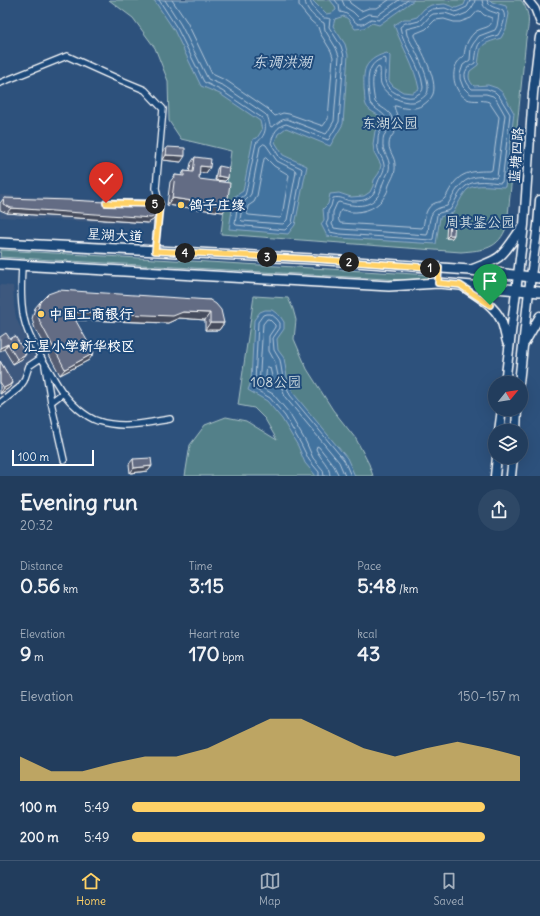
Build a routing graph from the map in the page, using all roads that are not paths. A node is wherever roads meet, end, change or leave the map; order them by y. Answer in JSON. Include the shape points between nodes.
{"nodes":[{"id":1,"x":528,"y":0,"type":"edge"},
{"id":2,"x":540,"y":22,"type":"edge"},
{"id":3,"x":540,"y":37,"type":"edge"},
{"id":4,"x":0,"y":83,"type":"edge"},
{"id":5,"x":534,"y":93,"type":"junction"},
{"id":6,"x":540,"y":103,"type":"edge"},
{"id":7,"x":540,"y":200,"type":"edge"},
{"id":8,"x":104,"y":202,"type":"edge"},
{"id":9,"x":160,"y":204,"type":"junction"},
{"id":10,"x":524,"y":225,"type":"junction"},
{"id":11,"x":538,"y":225,"type":"junction"},
{"id":12,"x":540,"y":233,"type":"edge"},
{"id":13,"x":0,"y":243,"type":"edge"},
{"id":14,"x":155,"y":251,"type":"junction"},
{"id":15,"x":0,"y":264,"type":"edge"},
{"id":16,"x":22,"y":266,"type":"junction"},
{"id":17,"x":439,"y":268,"type":"junction"},
{"id":18,"x":470,"y":270,"type":"junction"},
{"id":19,"x":518,"y":275,"type":"junction"},
{"id":20,"x":535,"y":278,"type":"edge"},
{"id":21,"x":438,"y":283,"type":"junction"},
{"id":22,"x":460,"y":285,"type":"junction"},
{"id":23,"x":516,"y":290,"type":"junction"},
{"id":24,"x":529,"y":290,"type":"junction"},
{"id":25,"x":540,"y":292,"type":"edge"},
{"id":26,"x":540,"y":316,"type":"edge"},
{"id":27,"x":523,"y":345,"type":"junction"},
{"id":28,"x":508,"y":346,"type":"junction"},
{"id":29,"x":43,"y":360,"type":"junction"},
{"id":30,"x":506,"y":376,"type":"edge"},
{"id":31,"x":520,"y":376,"type":"edge"},
{"id":32,"x":63,"y":393,"type":"junction"},
{"id":33,"x":51,"y":402,"type":"junction"},
{"id":34,"x":0,"y":403,"type":"edge"},
{"id":35,"x":170,"y":419,"type":"dead end"},
{"id":36,"x":64,"y":460,"type":"dead end"},
{"id":37,"x":496,"y":464,"type":"edge"},
{"id":38,"x":512,"y":464,"type":"edge"},
{"id":39,"x":495,"y":476,"type":"edge"},
{"id":40,"x":511,"y":476,"type":"edge"}],
"edges":[{"from":1,"to":2,"type":"street"},
{"from":3,"to":5,"type":"main road","name":"蓝塘四路"},
{"from":4,"to":9,"type":"street","via":[[68,56],[145,90],[163,109],[156,188]]},
{"from":5,"to":6,"type":"main road"},
{"from":5,"to":10,"type":"main road","name":"蓝塘四路"},
{"from":7,"to":11,"type":"main road"},
{"from":8,"to":9,"type":"street"},
{"from":9,"to":14,"type":"street"},
{"from":10,"to":18,"type":"main road","via":[[499,257]]},
{"from":10,"to":19,"type":"main road","name":"蓝塘四路"},
{"from":11,"to":12,"type":"main road"},
{"from":11,"to":20,"type":"main road"},
{"from":13,"to":14,"type":"main road","name":"星湖大道"},
{"from":14,"to":17,"type":"main road","name":"星湖大道"},
{"from":15,"to":16,"type":"main road"},
{"from":16,"to":21,"type":"main road","via":[[389,286]]},
{"from":16,"to":29,"type":"street","via":[[25,326]]},
{"from":17,"to":18,"type":"main road","name":"星湖大道"},
{"from":17,"to":21,"type":"main road"},
{"from":18,"to":19,"type":"main road","name":"星湖大道"},
{"from":19,"to":20,"type":"main road","name":"星湖大道"},
{"from":19,"to":23,"type":"main road","name":"蓝塘四路"},
{"from":20,"to":24,"type":"main road"},
{"from":21,"to":22,"type":"main road"},
{"from":22,"to":23,"type":"main road"},
{"from":22,"to":28,"type":"main road","via":[[493,308],[501,321]]},
{"from":23,"to":24,"type":"main road"},
{"from":23,"to":28,"type":"main road","name":"蓝塘四路"},
{"from":24,"to":25,"type":"main road"},
{"from":24,"to":27,"type":"main road"},
{"from":26,"to":27,"type":"main road"},
{"from":27,"to":31,"type":"main road"},
{"from":28,"to":30,"type":"main road","name":"蓝塘四路"},
{"from":29,"to":32,"type":"street"},
{"from":29,"to":33,"type":"street"},
{"from":29,"to":34,"type":"street","via":[[29,366],[19,388]]},
{"from":32,"to":33,"type":"street"},
{"from":32,"to":35,"type":"street","via":[[81,412],[97,421],[117,426]]},
{"from":33,"to":36,"type":"street"},
{"from":37,"to":39,"type":"main road"},
{"from":38,"to":40,"type":"main road"}]}
